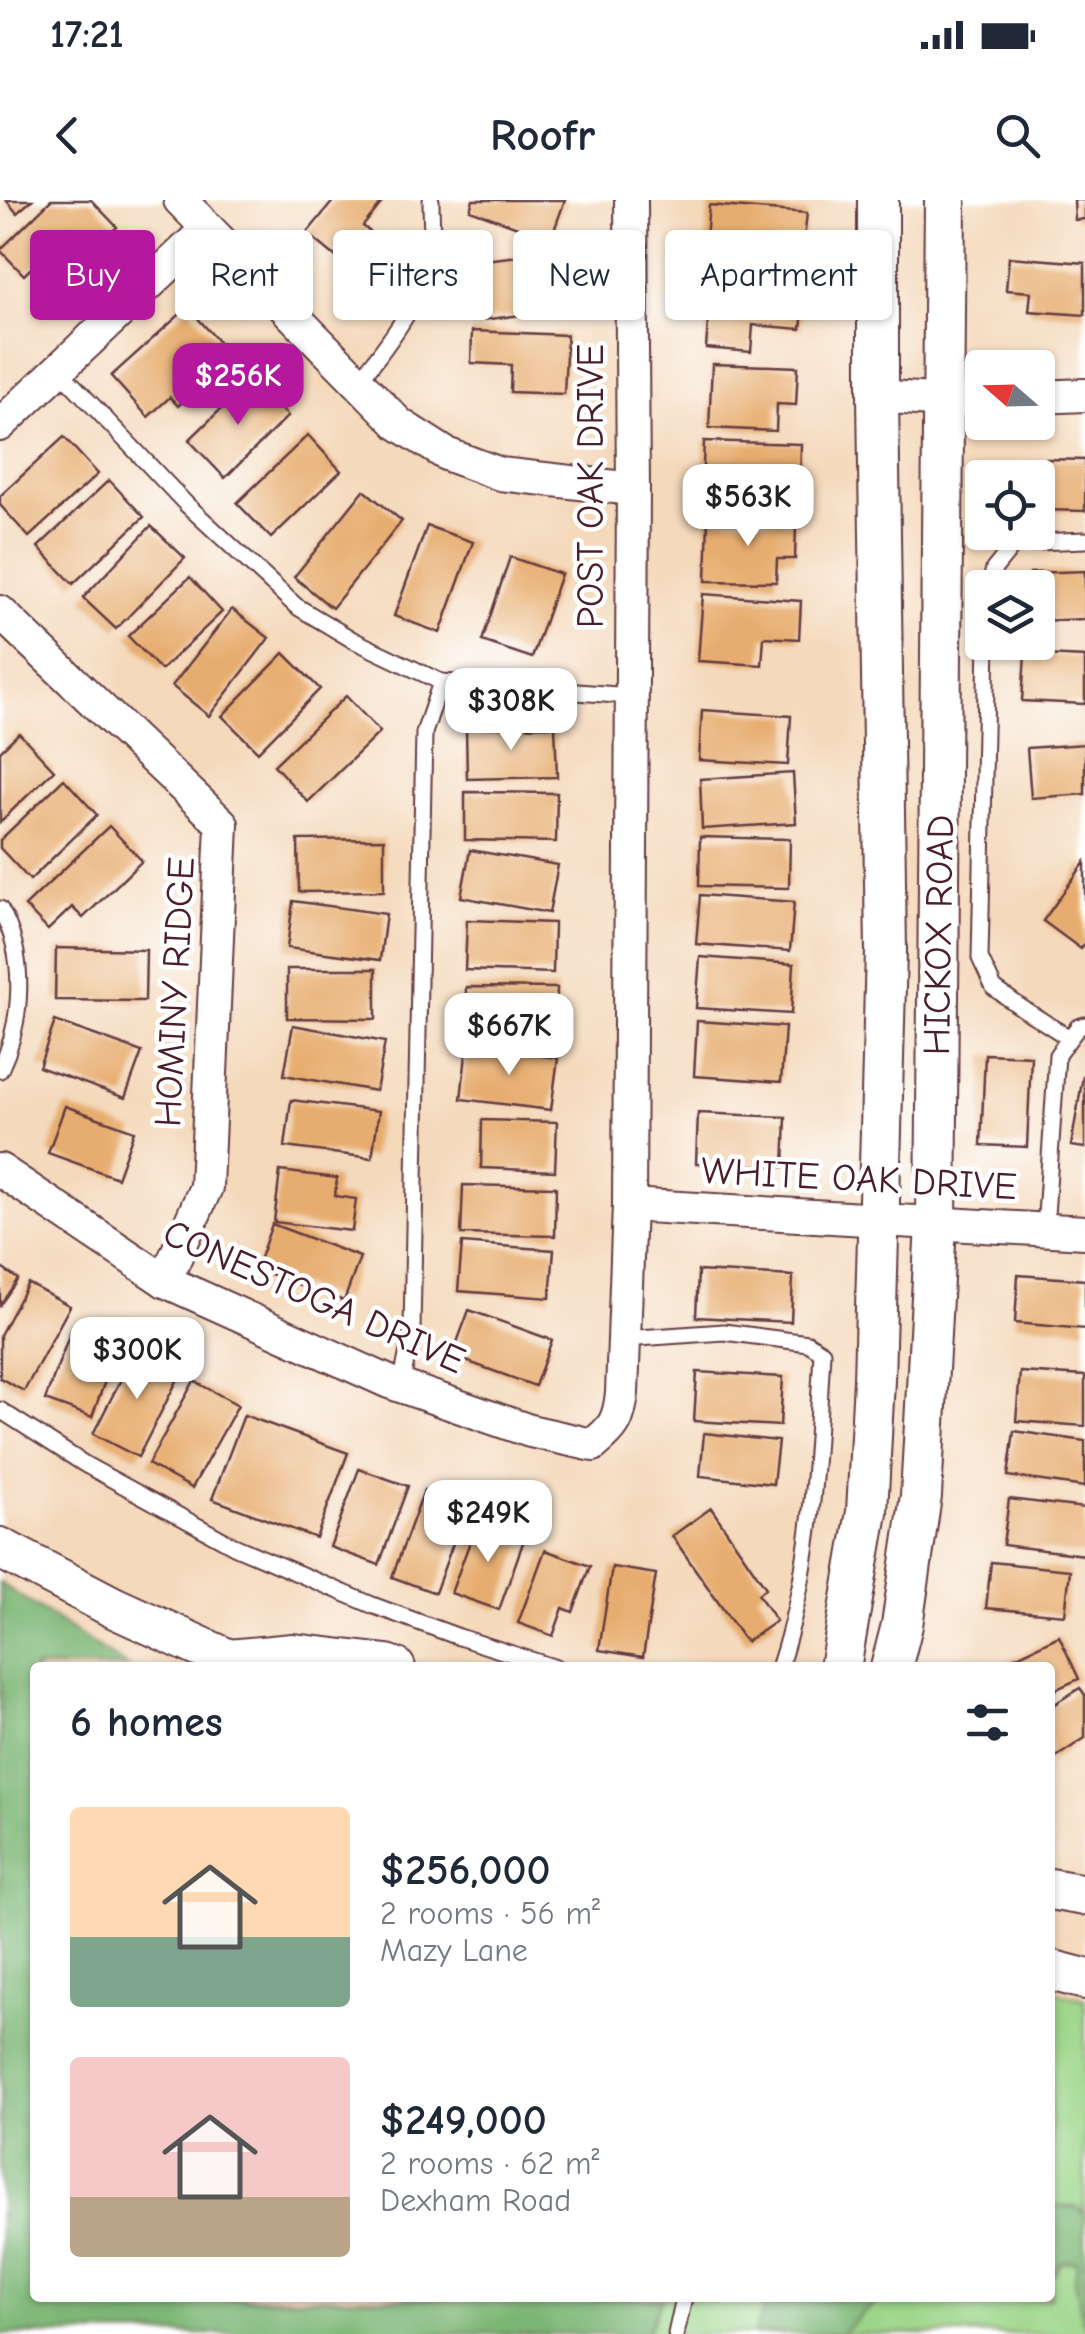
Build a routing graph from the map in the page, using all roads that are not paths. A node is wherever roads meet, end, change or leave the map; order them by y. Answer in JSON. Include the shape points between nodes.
{"nodes":[{"id":1,"x":180,"y":200,"type":"edge"},
{"id":2,"x":431,"y":200,"type":"edge"},
{"id":3,"x":631,"y":200,"type":"edge"},
{"id":4,"x":878,"y":200,"type":"edge"},
{"id":5,"x":945,"y":200,"type":"edge"},
{"id":6,"x":207,"y":229,"type":"junction"},
{"id":7,"x":58,"y":370,"type":"junction"},
{"id":8,"x":358,"y":382,"type":"junction"},
{"id":9,"x":1085,"y":395,"type":"edge"},
{"id":10,"x":878,"y":396,"type":"junction"},
{"id":11,"x":1055,"y":396,"type":"edge"},
{"id":12,"x":963,"y":400,"type":"edge"},
{"id":13,"x":0,"y":425,"type":"edge"},
{"id":14,"x":632,"y":489,"type":"junction"},
{"id":15,"x":1085,"y":540,"type":"edge"},
{"id":16,"x":993,"y":570,"type":"edge"},
{"id":17,"x":0,"y":612,"type":"edge"},
{"id":18,"x":986,"y":660,"type":"edge"},
{"id":19,"x":441,"y":682,"type":"junction"},
{"id":20,"x":631,"y":696,"type":"junction"},
{"id":21,"x":0,"y":909,"type":"edge"},
{"id":22,"x":1085,"y":1025,"type":"edge"},
{"id":23,"x":1069,"y":1038,"type":"junction"},
{"id":24,"x":0,"y":1070,"type":"edge"},
{"id":25,"x":0,"y":1170,"type":"edge"},
{"id":26,"x":628,"y":1206,"type":"junction"},
{"id":27,"x":878,"y":1221,"type":"junction"},
{"id":28,"x":936,"y":1224,"type":"junction"},
{"id":29,"x":1045,"y":1230,"type":"junction"},
{"id":30,"x":1085,"y":1232,"type":"edge"},
{"id":31,"x":165,"y":1282,"type":"junction"},
{"id":32,"x":624,"y":1339,"type":"junction"},
{"id":33,"x":401,"y":1386,"type":"junction"},
{"id":34,"x":0,"y":1410,"type":"edge"},
{"id":35,"x":611,"y":1430,"type":"joint"},
{"id":36,"x":0,"y":1548,"type":"edge"},
{"id":37,"x":229,"y":1662,"type":"edge"},
{"id":38,"x":245,"y":1662,"type":"edge"},
{"id":39,"x":351,"y":1662,"type":"edge"},
{"id":40,"x":537,"y":1662,"type":"edge"},
{"id":41,"x":781,"y":1662,"type":"edge"},
{"id":42,"x":841,"y":1662,"type":"edge"},
{"id":43,"x":893,"y":1662,"type":"edge"},
{"id":44,"x":1055,"y":1890,"type":"edge"},
{"id":45,"x":1085,"y":1895,"type":"edge"},
{"id":46,"x":1055,"y":1971,"type":"edge"},
{"id":47,"x":1085,"y":1979,"type":"edge"},
{"id":48,"x":683,"y":2302,"type":"edge"},
{"id":49,"x":676,"y":2334,"type":"edge"}],
"edges":[{"from":1,"to":6,"type":"street"},
{"from":2,"to":8,"type":"lane","via":[[430,255],[416,296]]},
{"from":3,"to":14,"type":"street","name":"POST OAK DRIVE"},
{"from":4,"to":10,"type":"street","name":"HICKOX ROAD"},
{"from":5,"to":12,"type":"street","name":"HICKOX ROAD"},
{"from":6,"to":7,"type":"street"},
{"from":6,"to":8,"type":"street"},
{"from":7,"to":13,"type":"street"},
{"from":7,"to":19,"type":"lane","via":[[186,504],[296,606]]},
{"from":8,"to":14,"type":"street","via":[[399,424],[446,454],[500,474]]},
{"from":9,"to":11,"type":"street"},
{"from":10,"to":12,"type":"street"},
{"from":10,"to":27,"type":"street","name":"HICKOX ROAD","via":[[886,951]]},
{"from":12,"to":28,"type":"street","name":"HICKOX ROAD"},
{"from":14,"to":20,"type":"street","name":"POST OAK DRIVE"},
{"from":15,"to":16,"type":"lane","via":[[1015,543]]},
{"from":17,"to":31,"type":"street","name":"HOMINY RIDGE","via":[[222,824],[206,1188]]},
{"from":18,"to":23,"type":"lane","via":[[980,958],[994,988]]},
{"from":19,"to":20,"type":"lane"},
{"from":19,"to":33,"type":"lane","via":[[424,733],[412,1330]]},
{"from":20,"to":26,"type":"street","name":"POST OAK DRIVE"},
{"from":21,"to":24,"type":"lane","via":[[18,962],[17,1008]]},
{"from":22,"to":23,"type":"lane"},
{"from":23,"to":29,"type":"lane","via":[[1056,1056]]},
{"from":25,"to":31,"type":"street","name":"CONESTOGA DRIVE"},
{"from":26,"to":27,"type":"street","name":"WHITE OAK DRIVE"},
{"from":26,"to":32,"type":"street","name":"POST OAK DRIVE"},
{"from":27,"to":28,"type":"street","name":"WHITE OAK DRIVE"},
{"from":27,"to":42,"type":"street","name":"HICKOX ROAD","via":[[866,1512]]},
{"from":28,"to":29,"type":"street","name":"WHITE OAK DRIVE"},
{"from":28,"to":43,"type":"street","name":"HICKOX ROAD","via":[[921,1496]]},
{"from":29,"to":30,"type":"street","name":"WHITE OAK DRIVE"},
{"from":31,"to":33,"type":"street","name":"CONESTOGA DRIVE"},
{"from":32,"to":35,"type":"street","name":"POST OAK DRIVE","via":[[620,1414]]},
{"from":32,"to":41,"type":"lane","via":[[724,1332],[808,1342],[822,1352],[812,1512]]},
{"from":33,"to":35,"type":"street","name":"CONESTOGA DRIVE","via":[[567,1441],[593,1445]]},
{"from":34,"to":40,"type":"lane","via":[[234,1546],[372,1605]]},
{"from":36,"to":37,"type":"street"},
{"from":38,"to":39,"type":"street","via":[[293,1654]]},
{"from":44,"to":45,"type":"street"},
{"from":46,"to":47,"type":"street"},
{"from":48,"to":49,"type":"lane"}]}
